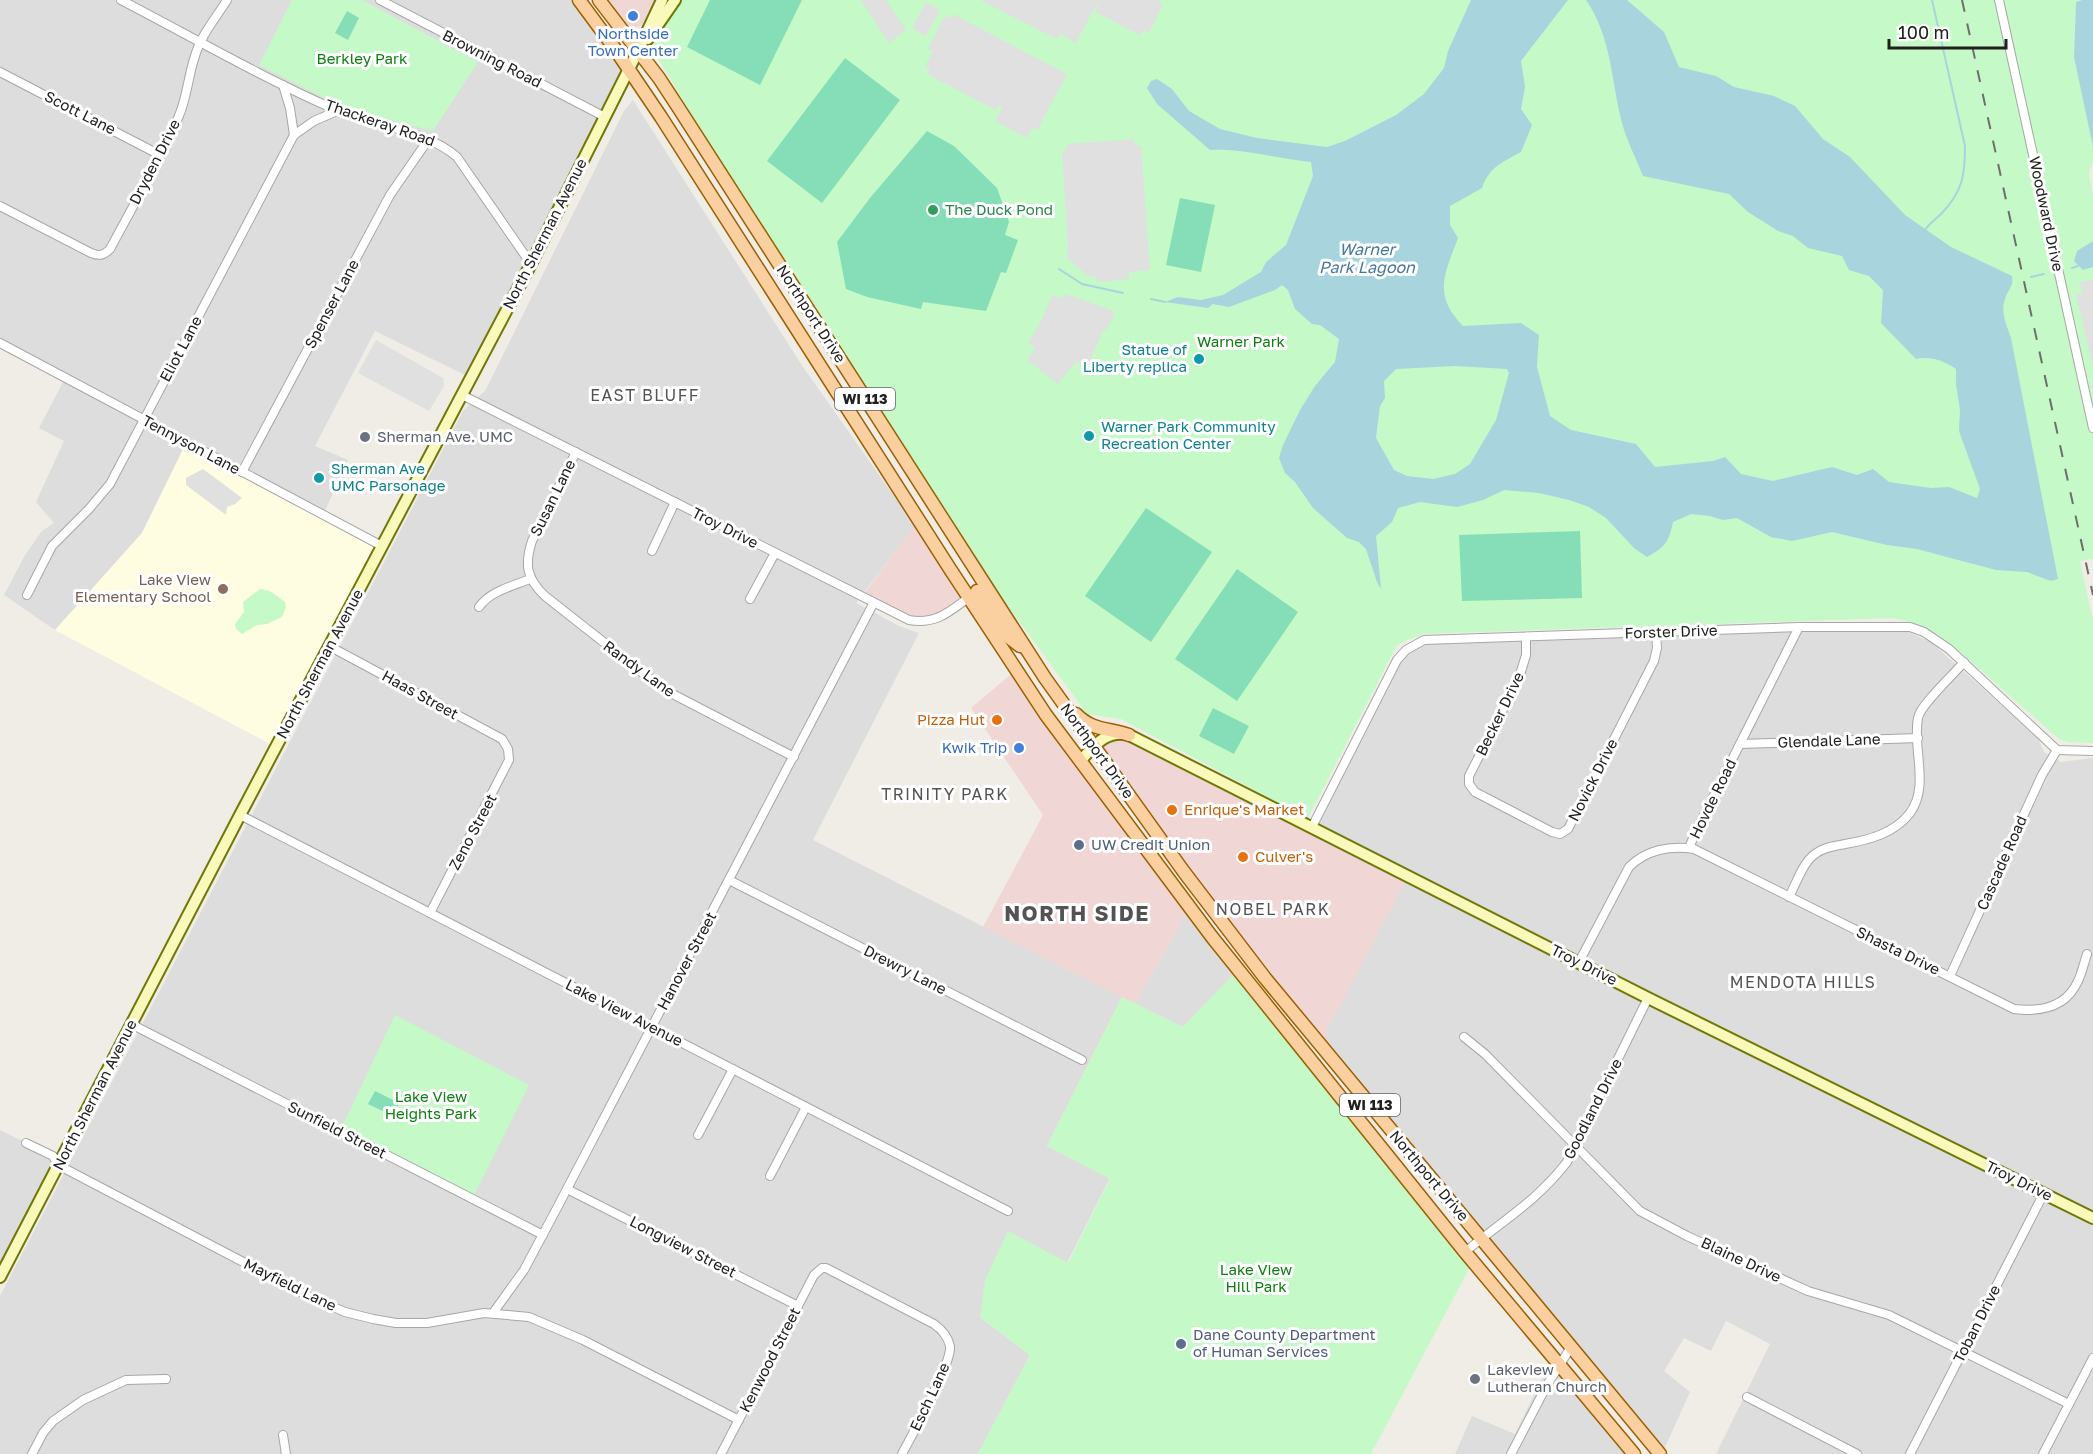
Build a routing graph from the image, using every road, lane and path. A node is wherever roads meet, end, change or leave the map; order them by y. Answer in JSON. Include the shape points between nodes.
{"nodes":[{"id":1,"x":121,"y":0,"type":"edge"},
{"id":2,"x":227,"y":0,"type":"edge"},
{"id":3,"x":380,"y":0,"type":"edge"},
{"id":4,"x":579,"y":0,"type":"edge"},
{"id":5,"x":599,"y":0,"type":"edge"},
{"id":6,"x":662,"y":0,"type":"edge"},
{"id":7,"x":675,"y":0,"type":"edge"},
{"id":8,"x":1999,"y":0,"type":"edge"},
{"id":9,"x":201,"y":42,"type":"junction"},
{"id":10,"x":638,"y":51,"type":"junction"},
{"id":11,"x":629,"y":70,"type":"junction"},
{"id":12,"x":0,"y":72,"type":"edge"},
{"id":13,"x":284,"y":85,"type":"junction"},
{"id":14,"x":337,"y":111,"type":"junction"},
{"id":15,"x":605,"y":117,"type":"junction"},
{"id":16,"x":294,"y":135,"type":"junction"},
{"id":17,"x":428,"y":140,"type":"junction"},
{"id":18,"x":160,"y":155,"type":"junction"},
{"id":19,"x":0,"y":206,"type":"edge"},
{"id":20,"x":531,"y":264,"type":"junction"},
{"id":21,"x":0,"y":343,"type":"edge"},
{"id":22,"x":462,"y":395,"type":"junction"},
{"id":23,"x":144,"y":420,"type":"junction"},
{"id":24,"x":2093,"y":428,"type":"edge"},
{"id":25,"x":576,"y":452,"type":"junction"},
{"id":26,"x":242,"y":472,"type":"junction"},
{"id":27,"x":675,"y":502,"type":"junction"},
{"id":28,"x":382,"y":546,"type":"junction"},
{"id":29,"x":652,"y":552,"type":"dead end"},
{"id":30,"x":775,"y":554,"type":"junction"},
{"id":31,"x":530,"y":579,"type":"junction"},
{"id":32,"x":977,"y":591,"type":"junction"},
{"id":33,"x":27,"y":595,"type":"dead end"},
{"id":34,"x":750,"y":599,"type":"dead end"},
{"id":35,"x":873,"y":604,"type":"junction"},
{"id":36,"x":480,"y":607,"type":"dead end"},
{"id":37,"x":1798,"y":627,"type":"junction"},
{"id":38,"x":1656,"y":632,"type":"junction"},
{"id":39,"x":1526,"y":637,"type":"junction"},
{"id":40,"x":329,"y":646,"type":"junction"},
{"id":41,"x":1964,"y":662,"type":"junction"},
{"id":42,"x":1045,"y":678,"type":"junction"},
{"id":43,"x":1129,"y":735,"type":"junction"},
{"id":44,"x":1918,"y":738,"type":"junction"},
{"id":45,"x":1740,"y":744,"type":"junction"},
{"id":46,"x":1093,"y":747,"type":"junction"},
{"id":47,"x":508,"y":749,"type":"joint"},
{"id":48,"x":2057,"y":750,"type":"junction"},
{"id":49,"x":2093,"y":751,"type":"edge"},
{"id":50,"x":794,"y":757,"type":"junction"},
{"id":51,"x":1081,"y":760,"type":"junction"},
{"id":52,"x":1472,"y":790,"type":"joint"},
{"id":53,"x":240,"y":815,"type":"junction"},
{"id":54,"x":1312,"y":827,"type":"junction"},
{"id":55,"x":1689,"y":848,"type":"junction"},
{"id":56,"x":1153,"y":857,"type":"junction"},
{"id":57,"x":729,"y":880,"type":"junction"},
{"id":58,"x":1789,"y":897,"type":"junction"},
{"id":59,"x":430,"y":913,"type":"junction"},
{"id":60,"x":1223,"y":924,"type":"junction"},
{"id":61,"x":2086,"y":954,"type":"dead end"},
{"id":62,"x":1579,"y":962,"type":"junction"},
{"id":63,"x":1950,"y":976,"type":"junction"},
{"id":64,"x":1648,"y":998,"type":"junction"},
{"id":65,"x":131,"y":1024,"type":"junction"},
{"id":66,"x":652,"y":1027,"type":"junction"},
{"id":67,"x":1464,"y":1037,"type":"dead end"},
{"id":68,"x":1082,"y":1060,"type":"dead end"},
{"id":69,"x":733,"y":1069,"type":"junction"},
{"id":70,"x":806,"y":1107,"type":"junction"},
{"id":71,"x":698,"y":1135,"type":"dead end"},
{"id":72,"x":26,"y":1143,"type":"dead end"},
{"id":73,"x":1575,"y":1146,"type":"junction"},
{"id":74,"x":58,"y":1165,"type":"junction"},
{"id":75,"x":770,"y":1176,"type":"dead end"},
{"id":76,"x":567,"y":1189,"type":"junction"},
{"id":77,"x":2043,"y":1193,"type":"junction"},
{"id":78,"x":1008,"y":1211,"type":"dead end"},
{"id":79,"x":2093,"y":1218,"type":"edge"},
{"id":80,"x":543,"y":1235,"type":"junction"},
{"id":81,"x":1481,"y":1239,"type":"junction"},
{"id":82,"x":1465,"y":1252,"type":"junction"},
{"id":83,"x":0,"y":1277,"type":"edge"},
{"id":84,"x":798,"y":1306,"type":"junction"},
{"id":85,"x":493,"y":1313,"type":"junction"},
{"id":86,"x":947,"y":1339,"type":"joint"},
{"id":87,"x":1570,"y":1347,"type":"junction"},
{"id":88,"x":1963,"y":1352,"type":"junction"},
{"id":89,"x":2093,"y":1358,"type":"edge"},
{"id":90,"x":1558,"y":1366,"type":"junction"},
{"id":91,"x":166,"y":1379,"type":"dead end"},
{"id":92,"x":1747,"y":1397,"type":"dead end"},
{"id":93,"x":2069,"y":1404,"type":"junction"},
{"id":94,"x":739,"y":1420,"type":"junction"},
{"id":95,"x":283,"y":1435,"type":"dead end"},
{"id":96,"x":32,"y":1454,"type":"edge"},
{"id":97,"x":286,"y":1454,"type":"edge"},
{"id":98,"x":722,"y":1454,"type":"edge"},
{"id":99,"x":902,"y":1454,"type":"edge"},
{"id":100,"x":1511,"y":1454,"type":"edge"},
{"id":101,"x":1634,"y":1454,"type":"edge"},
{"id":102,"x":1660,"y":1454,"type":"edge"},
{"id":103,"x":1857,"y":1454,"type":"edge"},
{"id":104,"x":1910,"y":1454,"type":"edge"},
{"id":105,"x":2043,"y":1454,"type":"edge"}],
"edges":[{"from":1,"to":9,"type":"street","name":"Thackeray Road"},
{"from":2,"to":9,"type":"street","name":"Dryden Drive"},
{"from":3,"to":15,"type":"street","name":"Browning Road"},
{"from":4,"to":11,"type":"main road","name":"Northport Drive","number":"WI 113"},
{"from":5,"to":10,"type":"main road","name":"Northport Drive","number":"WI 113"},
{"from":6,"to":10,"type":"street","name":"North Sherman Avenue"},
{"from":7,"to":10,"type":"street","name":"North Sherman Avenue"},
{"from":8,"to":24,"type":"street","name":"Woodward Drive"},
{"from":9,"to":13,"type":"street","name":"Thackeray Road"},
{"from":9,"to":18,"type":"street","name":"Dryden Drive","via":[[180,116]]},
{"from":10,"to":11,"type":"street","name":"North Sherman Avenue"},
{"from":10,"to":32,"type":"main road","name":"Northport Drive","number":"WI 113","via":[[678,107]]},
{"from":11,"to":15,"type":"street","name":"North Sherman Avenue"},
{"from":11,"to":32,"type":"main road","name":"Northport Drive","number":"WI 113"},
{"from":12,"to":18,"type":"street","name":"Scott Lane"},
{"from":13,"to":14,"type":"street","name":"Thackeray Road"},
{"from":13,"to":16,"type":"street"},
{"from":14,"to":16,"type":"street","name":"Eliot Lane"},
{"from":14,"to":17,"type":"street","name":"Thackeray Road"},
{"from":15,"to":20,"type":"street","name":"North Sherman Avenue"},
{"from":16,"to":23,"type":"street","name":"Eliot Lane"},
{"from":17,"to":20,"type":"street","name":"Thackeray Road","via":[[446,147],[457,157]]},
{"from":17,"to":26,"type":"street","name":"Spenser Lane","via":[[390,195]]},
{"from":18,"to":19,"type":"street","name":"Dryden Drive","via":[[104,255],[91,253]]},
{"from":20,"to":22,"type":"street","name":"North Sherman Avenue"},
{"from":21,"to":23,"type":"street","name":"Tennyson Lane"},
{"from":22,"to":25,"type":"street","name":"Troy Drive"},
{"from":22,"to":28,"type":"street","name":"North Sherman Avenue"},
{"from":23,"to":26,"type":"street","name":"Tennyson Lane"},
{"from":23,"to":33,"type":"street","name":"Eliot Lane","via":[[110,484],[52,546]]},
{"from":25,"to":27,"type":"street","name":"Troy Drive"},
{"from":25,"to":31,"type":"street","name":"Susan Lane","via":[[532,541],[528,554]]},
{"from":26,"to":28,"type":"street","name":"Tennyson Lane"},
{"from":27,"to":29,"type":"street"},
{"from":27,"to":30,"type":"street","name":"Troy Drive"},
{"from":28,"to":40,"type":"street","name":"North Sherman Avenue"},
{"from":30,"to":34,"type":"street"},
{"from":30,"to":35,"type":"street","name":"Troy Drive"},
{"from":31,"to":36,"type":"street","via":[[491,596]]},
{"from":31,"to":50,"type":"street","name":"Randy Lane","via":[[545,596],[663,689]]},
{"from":32,"to":35,"type":"street","name":"Troy Drive","via":[[925,623],[909,621]]},
{"from":32,"to":42,"type":"main road","name":"Northport Drive","number":"WI 113","via":[[1007,636],[1026,650]]},
{"from":32,"to":51,"type":"main road","name":"Northport Drive","number":"WI 113","via":[[1046,715]]},
{"from":35,"to":50,"type":"street","name":"Hanover Street"},
{"from":37,"to":38,"type":"street","name":"Forster Drive"},
{"from":37,"to":41,"type":"street","name":"Forster Drive","via":[[1910,627],[1936,639]]},
{"from":37,"to":45,"type":"street","name":"Hovde Road"},
{"from":38,"to":39,"type":"street","name":"Forster Drive"},
{"from":38,"to":52,"type":"street","name":"Novick Drive","via":[[1654,661],[1566,832],[1552,832]]},
{"from":39,"to":52,"type":"street","name":"Becker Drive","via":[[1519,678],[1470,776]]},
{"from":39,"to":54,"type":"street","name":"Forster Drive","via":[[1424,640],[1406,650],[1397,660]]},
{"from":40,"to":47,"type":"street","name":"Haas Street","via":[[502,739]]},
{"from":40,"to":53,"type":"street","name":"North Sherman Avenue"},
{"from":41,"to":44,"type":"street","via":[[1923,708],[1918,718]]},
{"from":41,"to":48,"type":"street","name":"Forster Drive"},
{"from":42,"to":43,"type":"main road","via":[[1086,723]]},
{"from":42,"to":46,"type":"main road","name":"Northport Drive","number":"WI 113"},
{"from":43,"to":46,"type":"street","via":[[1113,734]]},
{"from":43,"to":54,"type":"street","name":"Troy Drive"},
{"from":44,"to":45,"type":"street","name":"Glendale Lane"},
{"from":44,"to":58,"type":"street","via":[[1920,779],[1910,812],[1887,832],[1816,853]]},
{"from":45,"to":55,"type":"street","name":"Hovde Road"},
{"from":46,"to":51,"type":"street"},
{"from":46,"to":60,"type":"main road","name":"Northport Drive","number":"WI 113"},
{"from":47,"to":59,"type":"street","name":"Zeno Street","via":[[509,760]]},
{"from":48,"to":49,"type":"street"},
{"from":48,"to":63,"type":"street","name":"Cascade Road","via":[[2039,781]]},
{"from":50,"to":57,"type":"street","name":"Hanover Street"},
{"from":51,"to":56,"type":"main road","name":"Northport Drive","number":"WI 113"},
{"from":53,"to":59,"type":"street","name":"Lake View Avenue"},
{"from":53,"to":65,"type":"street","name":"North Sherman Avenue"},
{"from":54,"to":62,"type":"street","name":"Troy Drive"},
{"from":55,"to":58,"type":"street","name":"Shasta Drive"},
{"from":55,"to":62,"type":"street","name":"Hovde Road","via":[[1679,846],[1642,856],[1629,867]]},
{"from":56,"to":60,"type":"main road","via":[[1182,882],[1212,922]]},
{"from":56,"to":82,"type":"main road","name":"Northport Drive","number":"WI 113","via":[[1212,937]]},
{"from":57,"to":66,"type":"street","name":"Hanover Street"},
{"from":57,"to":68,"type":"street","name":"Drewry Lane"},
{"from":58,"to":63,"type":"street","name":"Shasta Drive"},
{"from":59,"to":66,"type":"street","name":"Lake View Avenue"},
{"from":60,"to":81,"type":"main road","name":"Northport Drive","number":"WI 113"},
{"from":61,"to":63,"type":"street","name":"Shasta Drive","via":[[2078,982],[2058,1003],[2032,1011],[2014,1009]]},
{"from":62,"to":64,"type":"street","name":"Troy Drive"},
{"from":64,"to":73,"type":"street","name":"Goodland Drive"},
{"from":64,"to":77,"type":"street","name":"Troy Drive"},
{"from":65,"to":74,"type":"street","name":"North Sherman Avenue"},
{"from":65,"to":80,"type":"street","name":"Sunfield Street"},
{"from":66,"to":69,"type":"street","name":"Lake View Avenue"},
{"from":66,"to":76,"type":"street","name":"Hanover Street"},
{"from":67,"to":73,"type":"street","name":"Blaine Drive"},
{"from":69,"to":70,"type":"street","name":"Lake View Avenue"},
{"from":69,"to":71,"type":"street"},
{"from":70,"to":75,"type":"street"},
{"from":70,"to":78,"type":"street","name":"Lake View Avenue"},
{"from":72,"to":74,"type":"street","name":"Mayfield Lane","via":[[52,1156]]},
{"from":73,"to":81,"type":"street","name":"Goodland Drive","via":[[1550,1184]]},
{"from":73,"to":88,"type":"street","name":"Blaine Drive","via":[[1631,1204],[1657,1221],[1787,1282],[1888,1315]]},
{"from":74,"to":83,"type":"street","name":"North Sherman Avenue"},
{"from":74,"to":85,"type":"street","name":"Mayfield Lane","via":[[310,1297],[345,1311],[406,1323]]},
{"from":76,"to":80,"type":"street","name":"Hanover Street"},
{"from":76,"to":84,"type":"street","name":"Longview Street"},
{"from":77,"to":79,"type":"street","name":"Troy Drive"},
{"from":77,"to":88,"type":"street","name":"Toban Drive"},
{"from":80,"to":85,"type":"street","name":"Hanover Street"},
{"from":81,"to":82,"type":"street","name":"Goodland Drive"},
{"from":81,"to":87,"type":"main road","name":"Northport Drive","number":"WI 113"},
{"from":82,"to":90,"type":"main road","name":"Northport Drive","number":"WI 113"},
{"from":84,"to":86,"type":"street","name":"Kenwood Street","via":[[814,1275],[826,1268],[934,1324]]},
{"from":84,"to":94,"type":"street","name":"Kenwood Street"},
{"from":85,"to":94,"type":"street","name":"Mayfield Lane","via":[[529,1317],[571,1334]]},
{"from":86,"to":99,"type":"street","name":"Esch Lane","via":[[950,1347],[946,1366]]},
{"from":87,"to":90,"type":"street"},
{"from":87,"to":102,"type":"main road","name":"Northport Drive","number":"WI 113"},
{"from":88,"to":93,"type":"street","name":"Blaine Drive"},
{"from":88,"to":104,"type":"street","name":"Toban Drive"},
{"from":89,"to":93,"type":"street"},
{"from":90,"to":100,"type":"street"},
{"from":90,"to":101,"type":"main road","name":"Northport Drive","number":"WI 113"},
{"from":91,"to":96,"type":"street","via":[[126,1380],[83,1400],[53,1420]]},
{"from":92,"to":103,"type":"street"},
{"from":93,"to":105,"type":"street"},
{"from":94,"to":98,"type":"street","name":"Kenwood Street"},
{"from":95,"to":97,"type":"street"}]}
